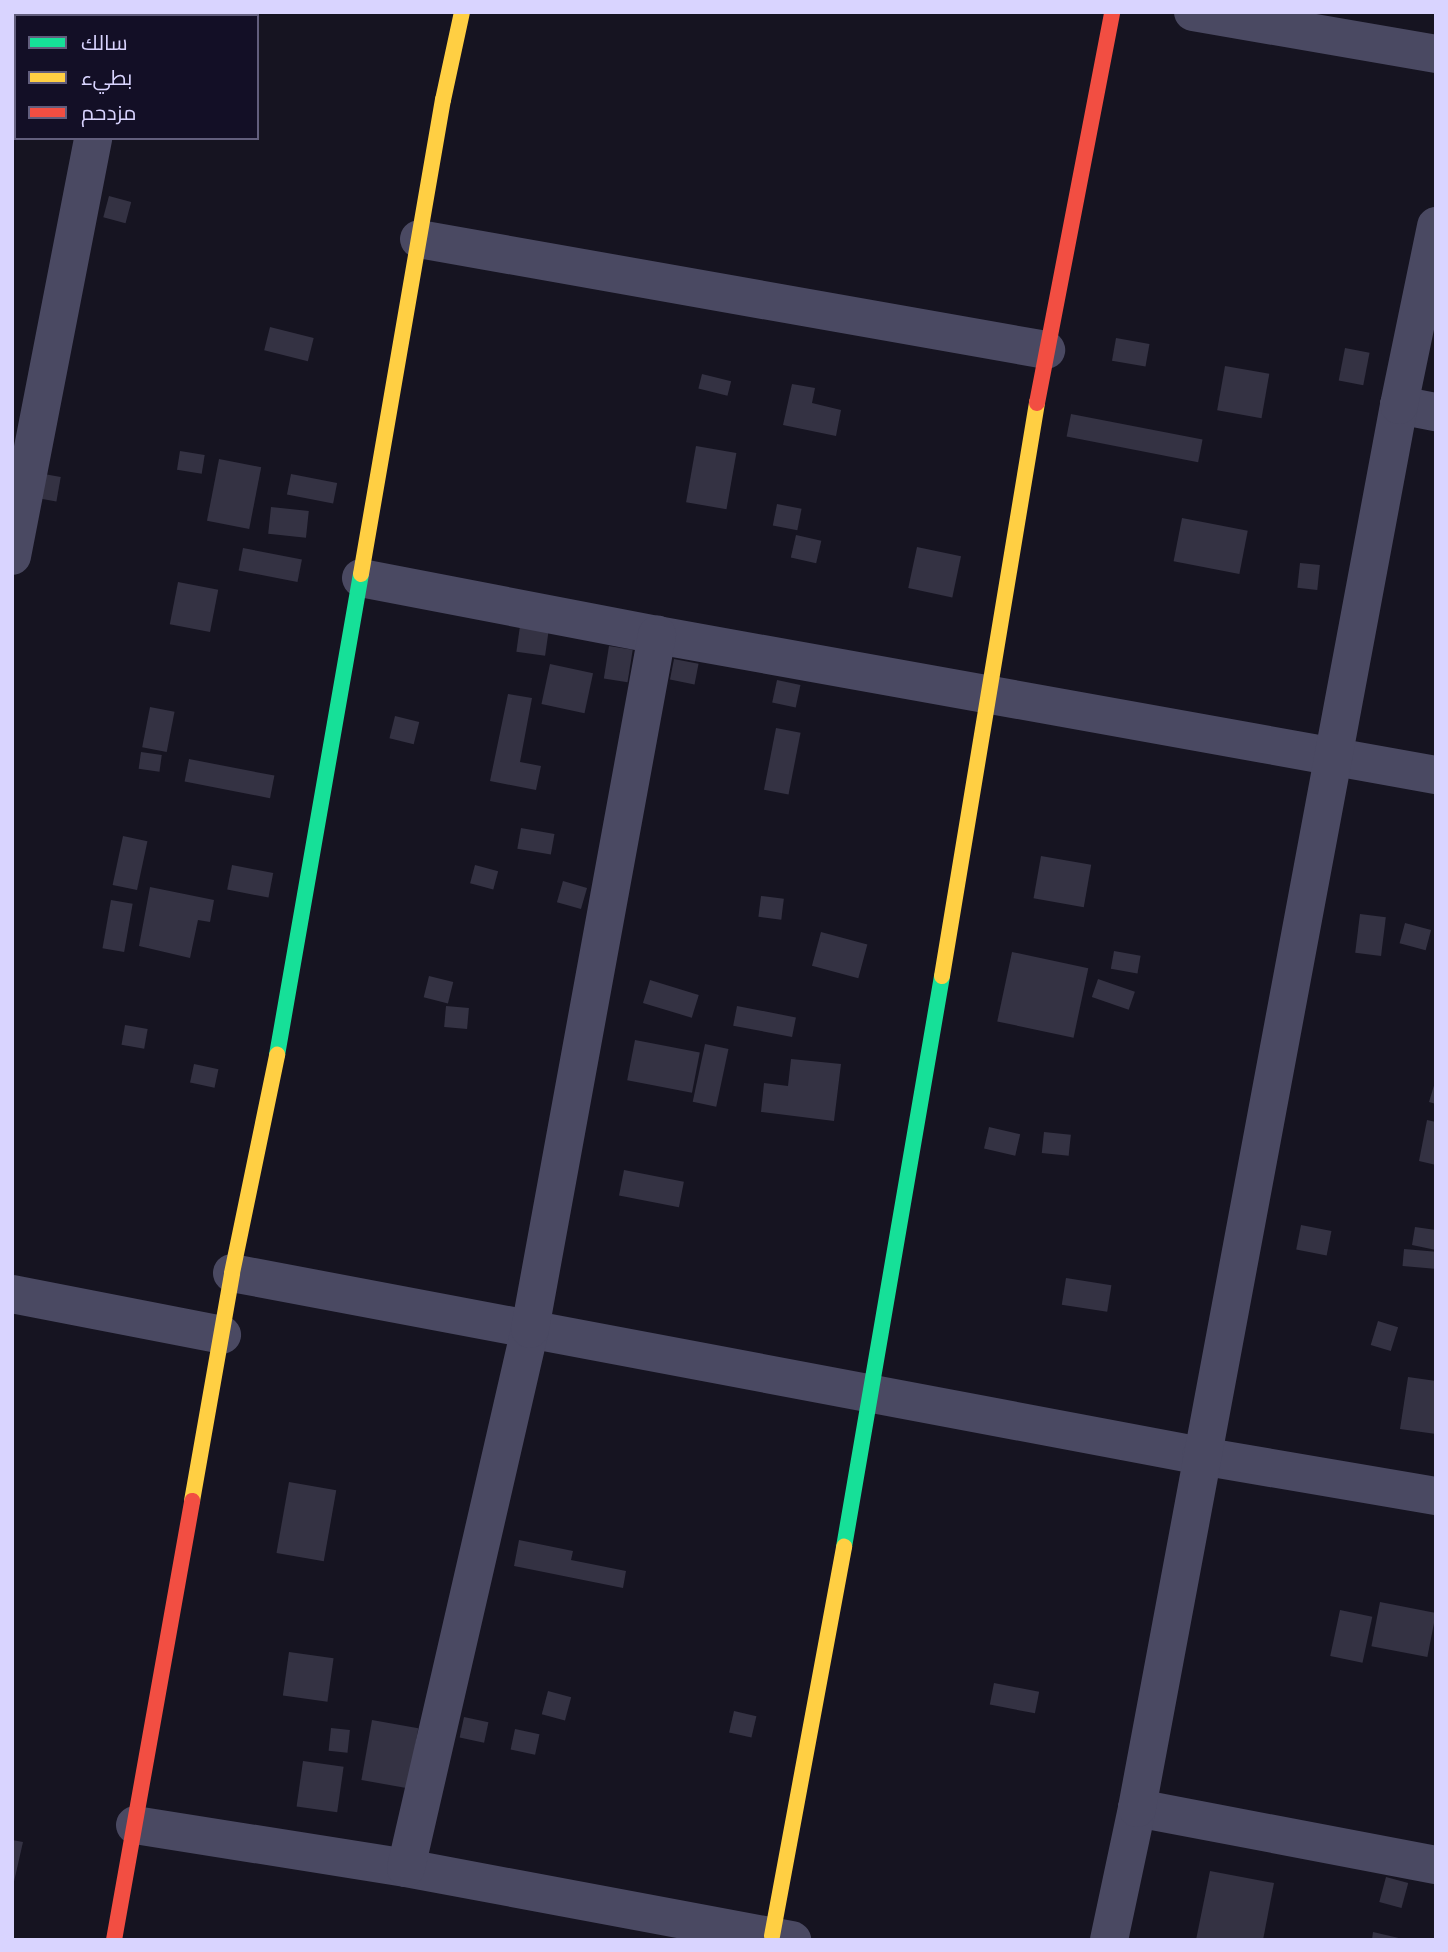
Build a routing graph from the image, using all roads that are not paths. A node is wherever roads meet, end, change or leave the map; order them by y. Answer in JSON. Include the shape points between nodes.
{"nodes":[{"id":1,"x":462,"y":12,"type":"edge"},
{"id":2,"x":1112,"y":12,"type":"edge"},
{"id":3,"x":1194,"y":12,"type":"edge"},
{"id":4,"x":1436,"y":54,"type":"edge"},
{"id":5,"x":93,"y":140,"type":"edge"},
{"id":6,"x":1436,"y":226,"type":"edge"},
{"id":7,"x":419,"y":239,"type":"junction"},
{"id":8,"x":1046,"y":350,"type":"junction"},
{"id":9,"x":1399,"y":405,"type":"junction"},
{"id":10,"x":1436,"y":412,"type":"edge"},
{"id":11,"x":12,"y":556,"type":"edge"},
{"id":12,"x":361,"y":578,"type":"junction"},
{"id":13,"x":657,"y":635,"type":"junction"},
{"id":14,"x":987,"y":693,"type":"junction"},
{"id":15,"x":1334,"y":758,"type":"junction"},
{"id":16,"x":1436,"y":775,"type":"edge"},
{"id":17,"x":232,"y":1273,"type":"junction"},
{"id":18,"x":12,"y":1294,"type":"edge"},
{"id":19,"x":530,"y":1329,"type":"junction"},
{"id":20,"x":222,"y":1335,"type":"junction"},
{"id":21,"x":872,"y":1392,"type":"junction"},
{"id":22,"x":1201,"y":1456,"type":"junction"},
{"id":23,"x":1436,"y":1496,"type":"edge"},
{"id":24,"x":1137,"y":1808,"type":"junction"},
{"id":25,"x":135,"y":1825,"type":"junction"},
{"id":26,"x":1436,"y":1865,"type":"edge"},
{"id":27,"x":406,"y":1868,"type":"junction"},
{"id":28,"x":782,"y":1938,"type":"edge"},
{"id":29,"x":114,"y":1940,"type":"edge"},
{"id":30,"x":1109,"y":1940,"type":"edge"}],
"edges":[{"from":1,"to":7,"type":"street"},
{"from":2,"to":8,"type":"street"},
{"from":3,"to":4,"type":"street"},
{"from":5,"to":11,"type":"street"},
{"from":6,"to":9,"type":"street"},
{"from":7,"to":8,"type":"street"},
{"from":7,"to":12,"type":"street"},
{"from":8,"to":14,"type":"street"},
{"from":9,"to":10,"type":"street"},
{"from":9,"to":15,"type":"street"},
{"from":12,"to":13,"type":"street"},
{"from":12,"to":17,"type":"street","via":[[278,1049]]},
{"from":13,"to":14,"type":"street"},
{"from":13,"to":19,"type":"street"},
{"from":14,"to":15,"type":"street"},
{"from":14,"to":21,"type":"street"},
{"from":15,"to":16,"type":"street"},
{"from":15,"to":22,"type":"street"},
{"from":17,"to":19,"type":"street"},
{"from":17,"to":20,"type":"street"},
{"from":18,"to":20,"type":"street"},
{"from":19,"to":21,"type":"street"},
{"from":19,"to":27,"type":"street"},
{"from":20,"to":25,"type":"street"},
{"from":21,"to":22,"type":"street"},
{"from":21,"to":28,"type":"street"},
{"from":22,"to":23,"type":"street"},
{"from":22,"to":24,"type":"street"},
{"from":24,"to":26,"type":"street"},
{"from":24,"to":30,"type":"street"},
{"from":25,"to":27,"type":"street"},
{"from":25,"to":29,"type":"street"},
{"from":27,"to":28,"type":"street"}]}
